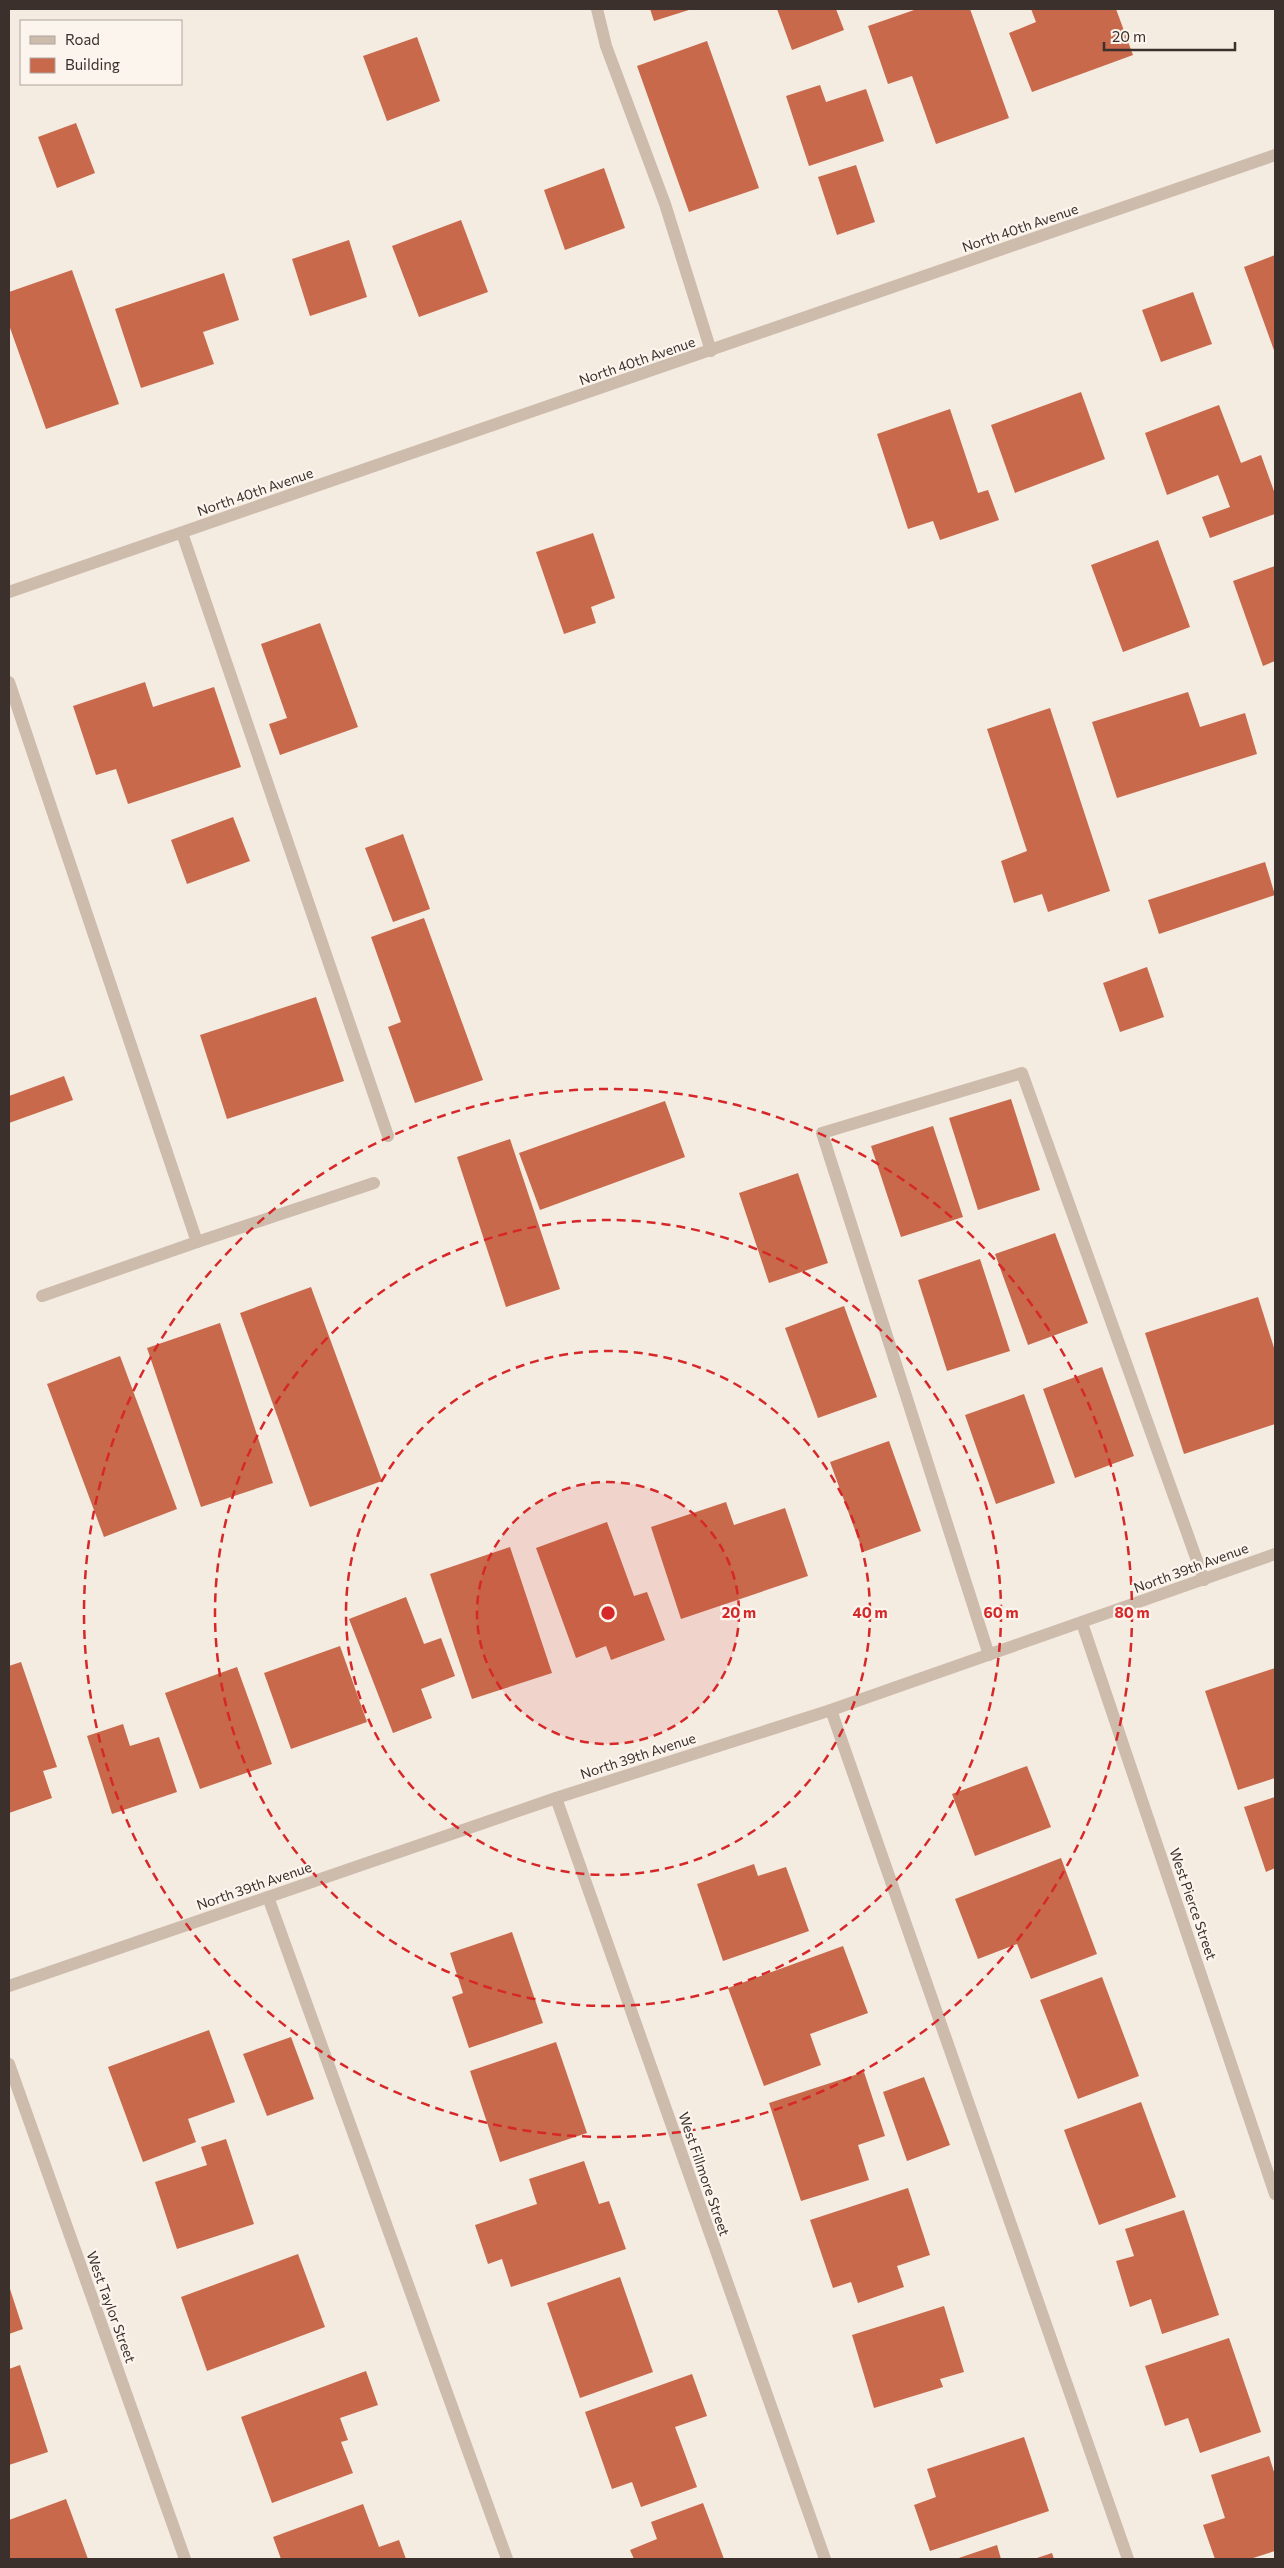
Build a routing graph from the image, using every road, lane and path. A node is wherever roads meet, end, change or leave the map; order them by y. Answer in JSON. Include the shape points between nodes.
{"nodes":[{"id":1,"x":597,"y":9,"type":"edge"},
{"id":2,"x":1275,"y":155,"type":"edge"},
{"id":3,"x":711,"y":351,"type":"junction"},
{"id":4,"x":182,"y":533,"type":"junction"},
{"id":5,"x":9,"y":592,"type":"edge"},
{"id":6,"x":9,"y":682,"type":"edge"},
{"id":7,"x":388,"y":1136,"type":"dead end"},
{"id":8,"x":374,"y":1183,"type":"dead end"},
{"id":9,"x":197,"y":1242,"type":"junction"},
{"id":10,"x":42,"y":1296,"type":"dead end"},
{"id":11,"x":1275,"y":1554,"type":"edge"},
{"id":12,"x":1204,"y":1580,"type":"junction"},
{"id":13,"x":1082,"y":1623,"type":"junction"},
{"id":14,"x":989,"y":1655,"type":"junction"},
{"id":15,"x":831,"y":1710,"type":"junction"},
{"id":16,"x":556,"y":1798,"type":"junction"},
{"id":17,"x":268,"y":1897,"type":"junction"},
{"id":18,"x":9,"y":1986,"type":"edge"},
{"id":19,"x":9,"y":2064,"type":"edge"},
{"id":20,"x":1275,"y":2194,"type":"edge"},
{"id":21,"x":185,"y":2559,"type":"edge"},
{"id":22,"x":506,"y":2559,"type":"edge"},
{"id":23,"x":825,"y":2559,"type":"edge"},
{"id":24,"x":1128,"y":2559,"type":"edge"}],
"edges":[{"from":1,"to":3,"type":"street","via":[[606,46],[665,204]]},
{"from":2,"to":3,"type":"street","name":"North 40th Avenue"},
{"from":3,"to":4,"type":"street","name":"North 40th Avenue"},
{"from":4,"to":5,"type":"street","name":"North 40th Avenue"},
{"from":4,"to":7,"type":"street"},
{"from":6,"to":9,"type":"street"},
{"from":8,"to":9,"type":"street"},
{"from":9,"to":10,"type":"street"},
{"from":11,"to":12,"type":"street","name":"North 39th Avenue"},
{"from":12,"to":13,"type":"street","name":"North 39th Avenue"},
{"from":12,"to":14,"type":"street","via":[[1022,1073],[822,1133]]},
{"from":13,"to":14,"type":"street","name":"North 39th Avenue"},
{"from":13,"to":20,"type":"street","name":"West Pierce Street"},
{"from":14,"to":15,"type":"street","name":"North 39th Avenue"},
{"from":15,"to":16,"type":"street","name":"North 39th Avenue"},
{"from":15,"to":24,"type":"street"},
{"from":16,"to":17,"type":"street","name":"North 39th Avenue"},
{"from":16,"to":23,"type":"street","name":"West Fillmore Street"},
{"from":17,"to":18,"type":"street","name":"North 39th Avenue"},
{"from":17,"to":22,"type":"street"},
{"from":19,"to":21,"type":"street","name":"West Taylor Street"}]}
